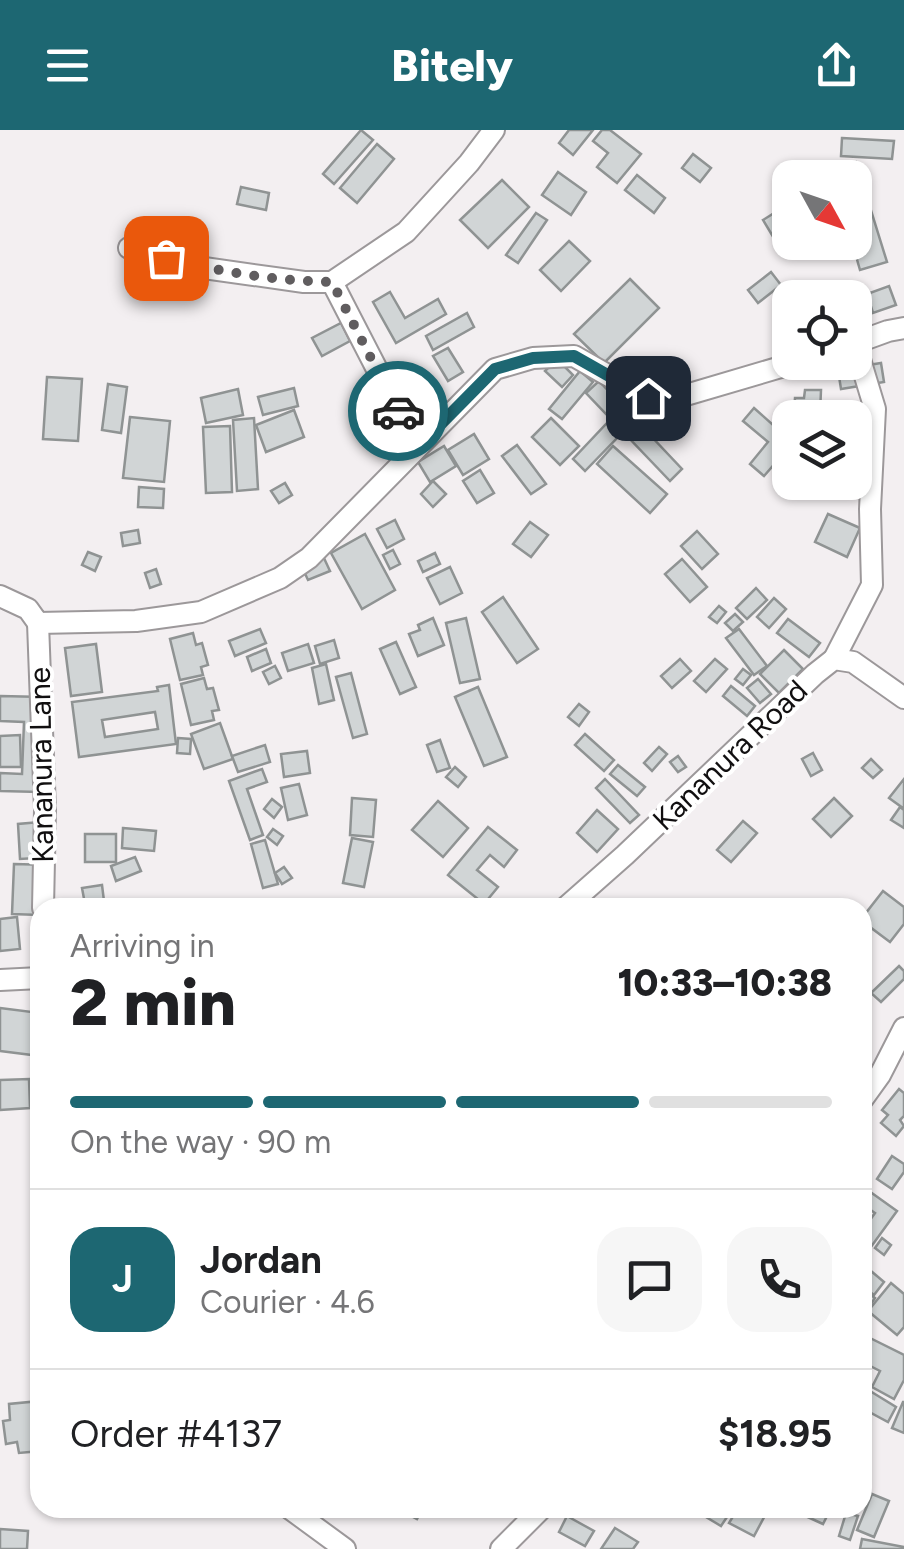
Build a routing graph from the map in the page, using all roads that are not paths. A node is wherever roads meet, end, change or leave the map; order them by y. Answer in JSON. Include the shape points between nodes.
{"nodes":[{"id":1,"x":494,"y":130,"type":"edge"},
{"id":2,"x":128,"y":248,"type":"dead end"},
{"id":3,"x":332,"y":282,"type":"junction"},
{"id":4,"x":904,"y":328,"type":"edge"},
{"id":5,"x":872,"y":336,"type":"edge"},
{"id":6,"x":772,"y":370,"type":"edge"},
{"id":7,"x":866,"y":380,"type":"edge"},
{"id":8,"x":417,"y":448,"type":"junction"},
{"id":9,"x":0,"y":596,"type":"edge"},
{"id":10,"x":38,"y":623,"type":"junction"},
{"id":11,"x":834,"y":659,"type":"junction"},
{"id":12,"x":904,"y":698,"type":"edge"},
{"id":13,"x":42,"y":898,"type":"edge"},
{"id":14,"x":576,"y":898,"type":"edge"},
{"id":15,"x":30,"y":978,"type":"edge"},
{"id":16,"x":0,"y":980,"type":"edge"},
{"id":17,"x":904,"y":1028,"type":"edge"},
{"id":18,"x":872,"y":1086,"type":"edge"},
{"id":19,"x":303,"y":1518,"type":"edge"},
{"id":20,"x":532,"y":1518,"type":"edge"},
{"id":21,"x":345,"y":1549,"type":"edge"},
{"id":22,"x":502,"y":1549,"type":"edge"}],
"edges":[{"from":1,"to":3,"type":"street","via":[[406,232]]},
{"from":2,"to":3,"type":"street","via":[[204,268]]},
{"from":3,"to":8,"type":"street"},
{"from":4,"to":5,"type":"street"},
{"from":6,"to":8,"type":"street","via":[[686,395],[648,398],[574,356],[533,358],[495,369]]},
{"from":7,"to":11,"type":"street","via":[[875,409],[872,586]]},
{"from":8,"to":10,"type":"street","via":[[309,558],[280,578],[202,612],[136,622]]},
{"from":9,"to":10,"type":"street","via":[[28,609]]},
{"from":10,"to":13,"type":"street","name":"Kananura Lane"},
{"from":11,"to":12,"type":"street","name":"Kananura Road","via":[[853,662]]},
{"from":11,"to":14,"type":"street","name":"Kananura Road"},
{"from":15,"to":16,"type":"street"},
{"from":17,"to":18,"type":"street"},
{"from":19,"to":21,"type":"street"},
{"from":20,"to":22,"type":"street"}]}
